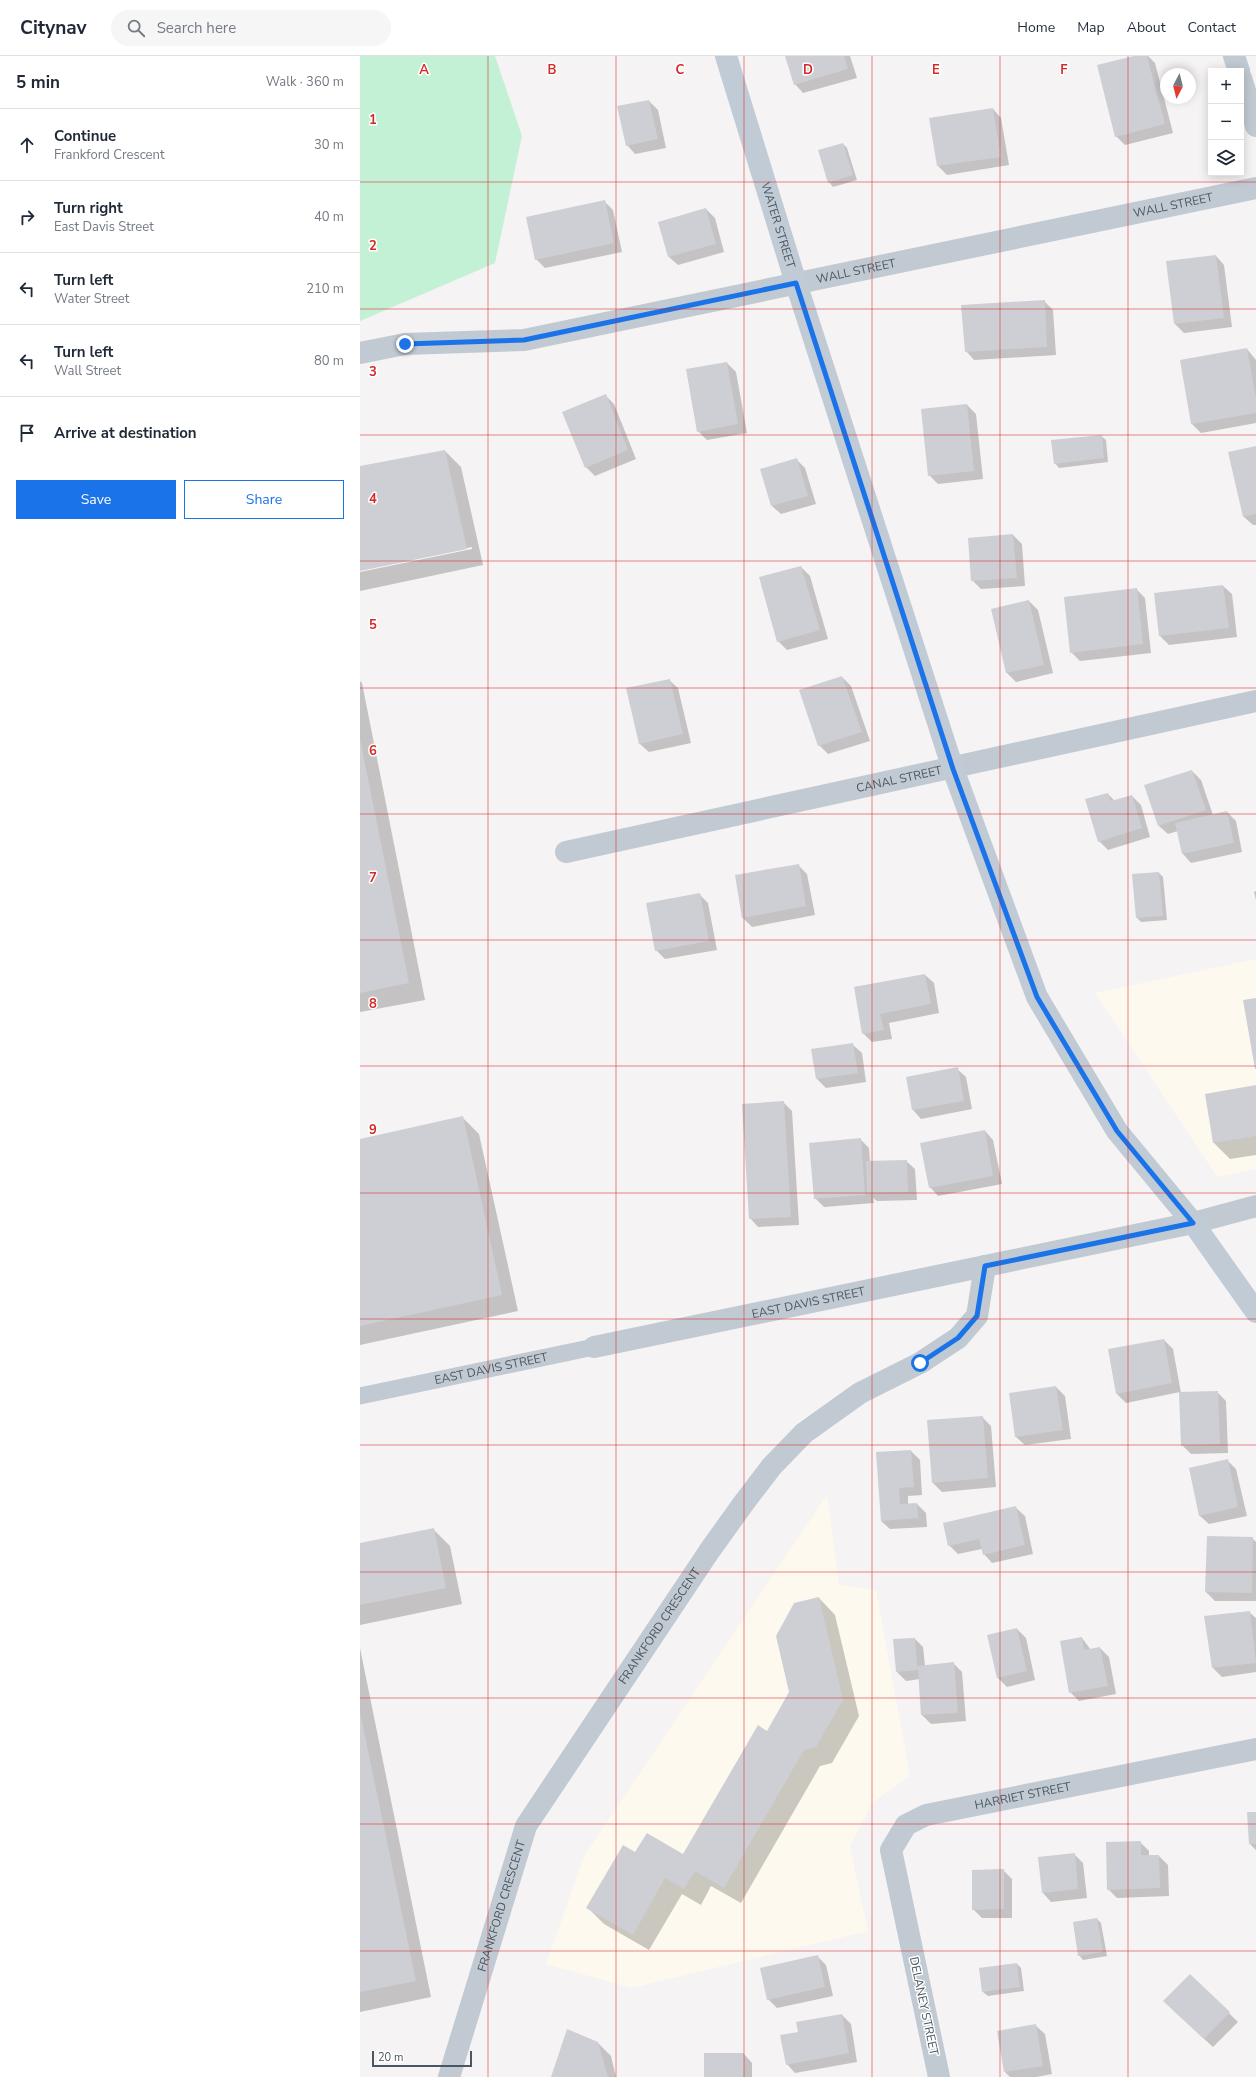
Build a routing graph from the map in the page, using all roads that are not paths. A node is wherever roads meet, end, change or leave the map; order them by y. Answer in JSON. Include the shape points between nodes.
{"nodes":[{"id":1,"x":726,"y":56,"type":"edge"},
{"id":2,"x":1234,"y":56,"type":"edge"},
{"id":3,"x":1238,"y":68,"type":"edge"},
{"id":4,"x":1244,"y":88,"type":"edge"},
{"id":5,"x":1256,"y":126,"type":"edge"},
{"id":6,"x":1256,"y":188,"type":"edge"},
{"id":7,"x":796,"y":283,"type":"junction"},
{"id":8,"x":360,"y":353,"type":"edge"},
{"id":9,"x":1256,"y":701,"type":"edge"},
{"id":10,"x":953,"y":769,"type":"junction"},
{"id":11,"x":566,"y":852,"type":"dead end"},
{"id":12,"x":1256,"y":1206,"type":"edge"},
{"id":13,"x":1193,"y":1223,"type":"junction"},
{"id":14,"x":985,"y":1266,"type":"junction"},
{"id":15,"x":1256,"y":1312,"type":"edge"},
{"id":16,"x":594,"y":1347,"type":"joint"},
{"id":17,"x":360,"y":1396,"type":"edge"},
{"id":18,"x":1256,"y":1749,"type":"edge"},
{"id":19,"x":909,"y":1935,"type":"joint"},
{"id":20,"x":449,"y":2077,"type":"edge"},
{"id":21,"x":939,"y":2077,"type":"edge"}],
"edges":[{"from":1,"to":7,"type":"main road","name":"WATER STREET"},
{"from":2,"to":3,"type":"street"},
{"from":4,"to":5,"type":"street"},
{"from":6,"to":7,"type":"street","name":"WALL STREET"},
{"from":7,"to":8,"type":"street","name":"WALL STREET","via":[[524,340],[405,344]]},
{"from":7,"to":10,"type":"main road","name":"WATER STREET"},
{"from":9,"to":10,"type":"street","name":"CANAL STREET"},
{"from":10,"to":11,"type":"street","name":"CANAL STREET"},
{"from":10,"to":13,"type":"main road","name":"WATER STREET","via":[[1037,997],[1117,1131]]},
{"from":12,"to":13,"type":"street","name":"EAST DAVIS STREET"},
{"from":13,"to":14,"type":"street","name":"EAST DAVIS STREET"},
{"from":13,"to":15,"type":"main road","name":"WATER STREET"},
{"from":14,"to":16,"type":"street","name":"EAST DAVIS STREET"},
{"from":14,"to":20,"type":"street","name":"FRANKFORD CRESCENT","via":[[977,1316],[958,1338],[920,1363],[860,1393],[804,1433],[772,1466],[714,1544],[526,1826]]},
{"from":16,"to":17,"type":"lane","name":"EAST DAVIS STREET"},
{"from":18,"to":19,"type":"street","name":"HARRIET STREET","via":[[926,1815],[906,1825],[891,1850]]},
{"from":19,"to":21,"type":"street","name":"DELANEY STREET"}]}
